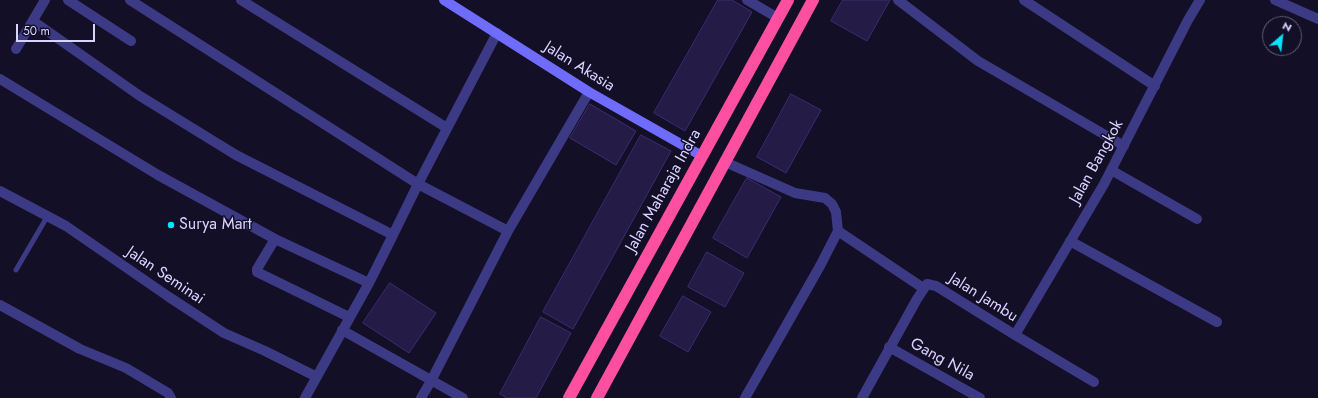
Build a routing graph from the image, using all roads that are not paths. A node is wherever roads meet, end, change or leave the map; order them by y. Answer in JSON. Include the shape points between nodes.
{"nodes":[{"id":1,"x":45,"y":0,"type":"edge"},
{"id":2,"x":68,"y":0,"type":"edge"},
{"id":3,"x":130,"y":0,"type":"edge"},
{"id":4,"x":241,"y":0,"type":"edge"},
{"id":5,"x":444,"y":0,"type":"edge"},
{"id":6,"x":747,"y":0,"type":"edge"},
{"id":7,"x":788,"y":0,"type":"edge"},
{"id":8,"x":813,"y":0,"type":"edge"},
{"id":9,"x":898,"y":0,"type":"edge"},
{"id":10,"x":1024,"y":0,"type":"edge"},
{"id":11,"x":1200,"y":0,"type":"edge"},
{"id":12,"x":1275,"y":0,"type":"edge"},
{"id":13,"x":778,"y":18,"type":"junction"},
{"id":14,"x":1318,"y":19,"type":"edge"},
{"id":15,"x":33,"y":21,"type":"junction"},
{"id":16,"x":497,"y":33,"type":"junction"},
{"id":17,"x":131,"y":41,"type":"dead end"},
{"id":18,"x":16,"y":49,"type":"dead end"},
{"id":19,"x":0,"y":79,"type":"edge"},
{"id":20,"x":1155,"y":86,"type":"junction"},
{"id":21,"x":589,"y":92,"type":"junction"},
{"id":22,"x":447,"y":128,"type":"junction"},
{"id":23,"x":1124,"y":146,"type":"junction"},
{"id":24,"x":702,"y":156,"type":"junction"},
{"id":25,"x":724,"y":162,"type":"junction"},
{"id":26,"x":1111,"y":170,"type":"junction"},
{"id":27,"x":418,"y":184,"type":"junction"},
{"id":28,"x":0,"y":191,"type":"edge"},
{"id":29,"x":47,"y":217,"type":"junction"},
{"id":30,"x":1197,"y":219,"type":"dead end"},
{"id":31,"x":508,"y":231,"type":"junction"},
{"id":32,"x":837,"y":233,"type":"junction"},
{"id":33,"x":393,"y":235,"type":"junction"},
{"id":34,"x":275,"y":239,"type":"junction"},
{"id":35,"x":1070,"y":241,"type":"junction"},
{"id":36,"x":16,"y":270,"type":"dead end"},
{"id":37,"x":369,"y":283,"type":"junction"},
{"id":38,"x":923,"y":288,"type":"junction"},
{"id":39,"x":0,"y":305,"type":"edge"},
{"id":40,"x":349,"y":317,"type":"junction"},
{"id":41,"x":1217,"y":322,"type":"dead end"},
{"id":42,"x":342,"y":330,"type":"junction"},
{"id":43,"x":1015,"y":335,"type":"junction"},
{"id":44,"x":889,"y":347,"type":"junction"},
{"id":45,"x":317,"y":377,"type":"junction"},
{"id":46,"x":431,"y":380,"type":"junction"},
{"id":47,"x":1094,"y":382,"type":"dead end"},
{"id":48,"x":171,"y":398,"type":"edge"},
{"id":49,"x":305,"y":398,"type":"edge"},
{"id":50,"x":421,"y":398,"type":"edge"},
{"id":51,"x":463,"y":398,"type":"edge"},
{"id":52,"x":569,"y":398,"type":"edge"},
{"id":53,"x":597,"y":398,"type":"edge"},
{"id":54,"x":745,"y":398,"type":"edge"},
{"id":55,"x":862,"y":398,"type":"edge"},
{"id":56,"x":980,"y":398,"type":"edge"}],
"edges":[{"from":1,"to":15,"type":"street"},
{"from":2,"to":17,"type":"street"},
{"from":3,"to":27,"type":"street"},
{"from":4,"to":22,"type":"street"},
{"from":5,"to":16,"type":"street","name":"Jalan Akasia"},
{"from":6,"to":13,"type":"street"},
{"from":7,"to":13,"type":"highway","name":"Jalan Maharaja Indra"},
{"from":8,"to":25,"type":"highway"},
{"from":9,"to":23,"type":"street","via":[[978,60]]},
{"from":10,"to":20,"type":"street"},
{"from":11,"to":20,"type":"street","name":"Jalan Bangkok"},
{"from":12,"to":14,"type":"street"},
{"from":13,"to":24,"type":"highway","name":"Jalan Maharaja Indra"},
{"from":15,"to":18,"type":"street"},
{"from":15,"to":33,"type":"street","via":[[140,96],[236,155]]},
{"from":16,"to":21,"type":"street","name":"Jalan Akasia"},
{"from":16,"to":22,"type":"street"},
{"from":19,"to":34,"type":"street","via":[[158,175]]},
{"from":20,"to":23,"type":"street","name":"Jalan Bangkok"},
{"from":21,"to":24,"type":"street","name":"Jalan Akasia"},
{"from":21,"to":31,"type":"street"},
{"from":22,"to":27,"type":"street"},
{"from":23,"to":26,"type":"street","name":"Jalan Bangkok"},
{"from":24,"to":52,"type":"highway","name":"Jalan Maharaja Indra"},
{"from":25,"to":32,"type":"street","via":[[795,193],[825,198],[836,212]]},
{"from":25,"to":53,"type":"highway"},
{"from":26,"to":30,"type":"street"},
{"from":26,"to":35,"type":"street","name":"Jalan Bangkok"},
{"from":27,"to":31,"type":"street"},
{"from":27,"to":33,"type":"street"},
{"from":28,"to":29,"type":"street","name":"Jalan Seminai"},
{"from":29,"to":36,"type":"lane"},
{"from":29,"to":45,"type":"street","name":"Jalan Seminai","via":[[66,226],[224,333],[265,350]]},
{"from":31,"to":46,"type":"street"},
{"from":32,"to":38,"type":"street"},
{"from":32,"to":54,"type":"street"},
{"from":33,"to":37,"type":"street"},
{"from":34,"to":37,"type":"street"},
{"from":34,"to":40,"type":"street","via":[[257,272]]},
{"from":35,"to":41,"type":"street"},
{"from":35,"to":43,"type":"street","name":"Jalan Bangkok"},
{"from":37,"to":40,"type":"street"},
{"from":38,"to":43,"type":"street","name":"Jalan Jambu","via":[[927,284],[936,286]]},
{"from":38,"to":44,"type":"street","name":"Jalan Jambu"},
{"from":39,"to":48,"type":"street","via":[[80,349],[126,368],[168,393]]},
{"from":40,"to":42,"type":"street"},
{"from":42,"to":45,"type":"street"},
{"from":42,"to":46,"type":"street"},
{"from":43,"to":47,"type":"street","name":"Jalan Jambu"},
{"from":44,"to":55,"type":"street","name":"Jalan Jambu"},
{"from":44,"to":56,"type":"street","name":"Gang Nila"},
{"from":45,"to":49,"type":"street"},
{"from":46,"to":50,"type":"street"},
{"from":46,"to":51,"type":"street"}]}
